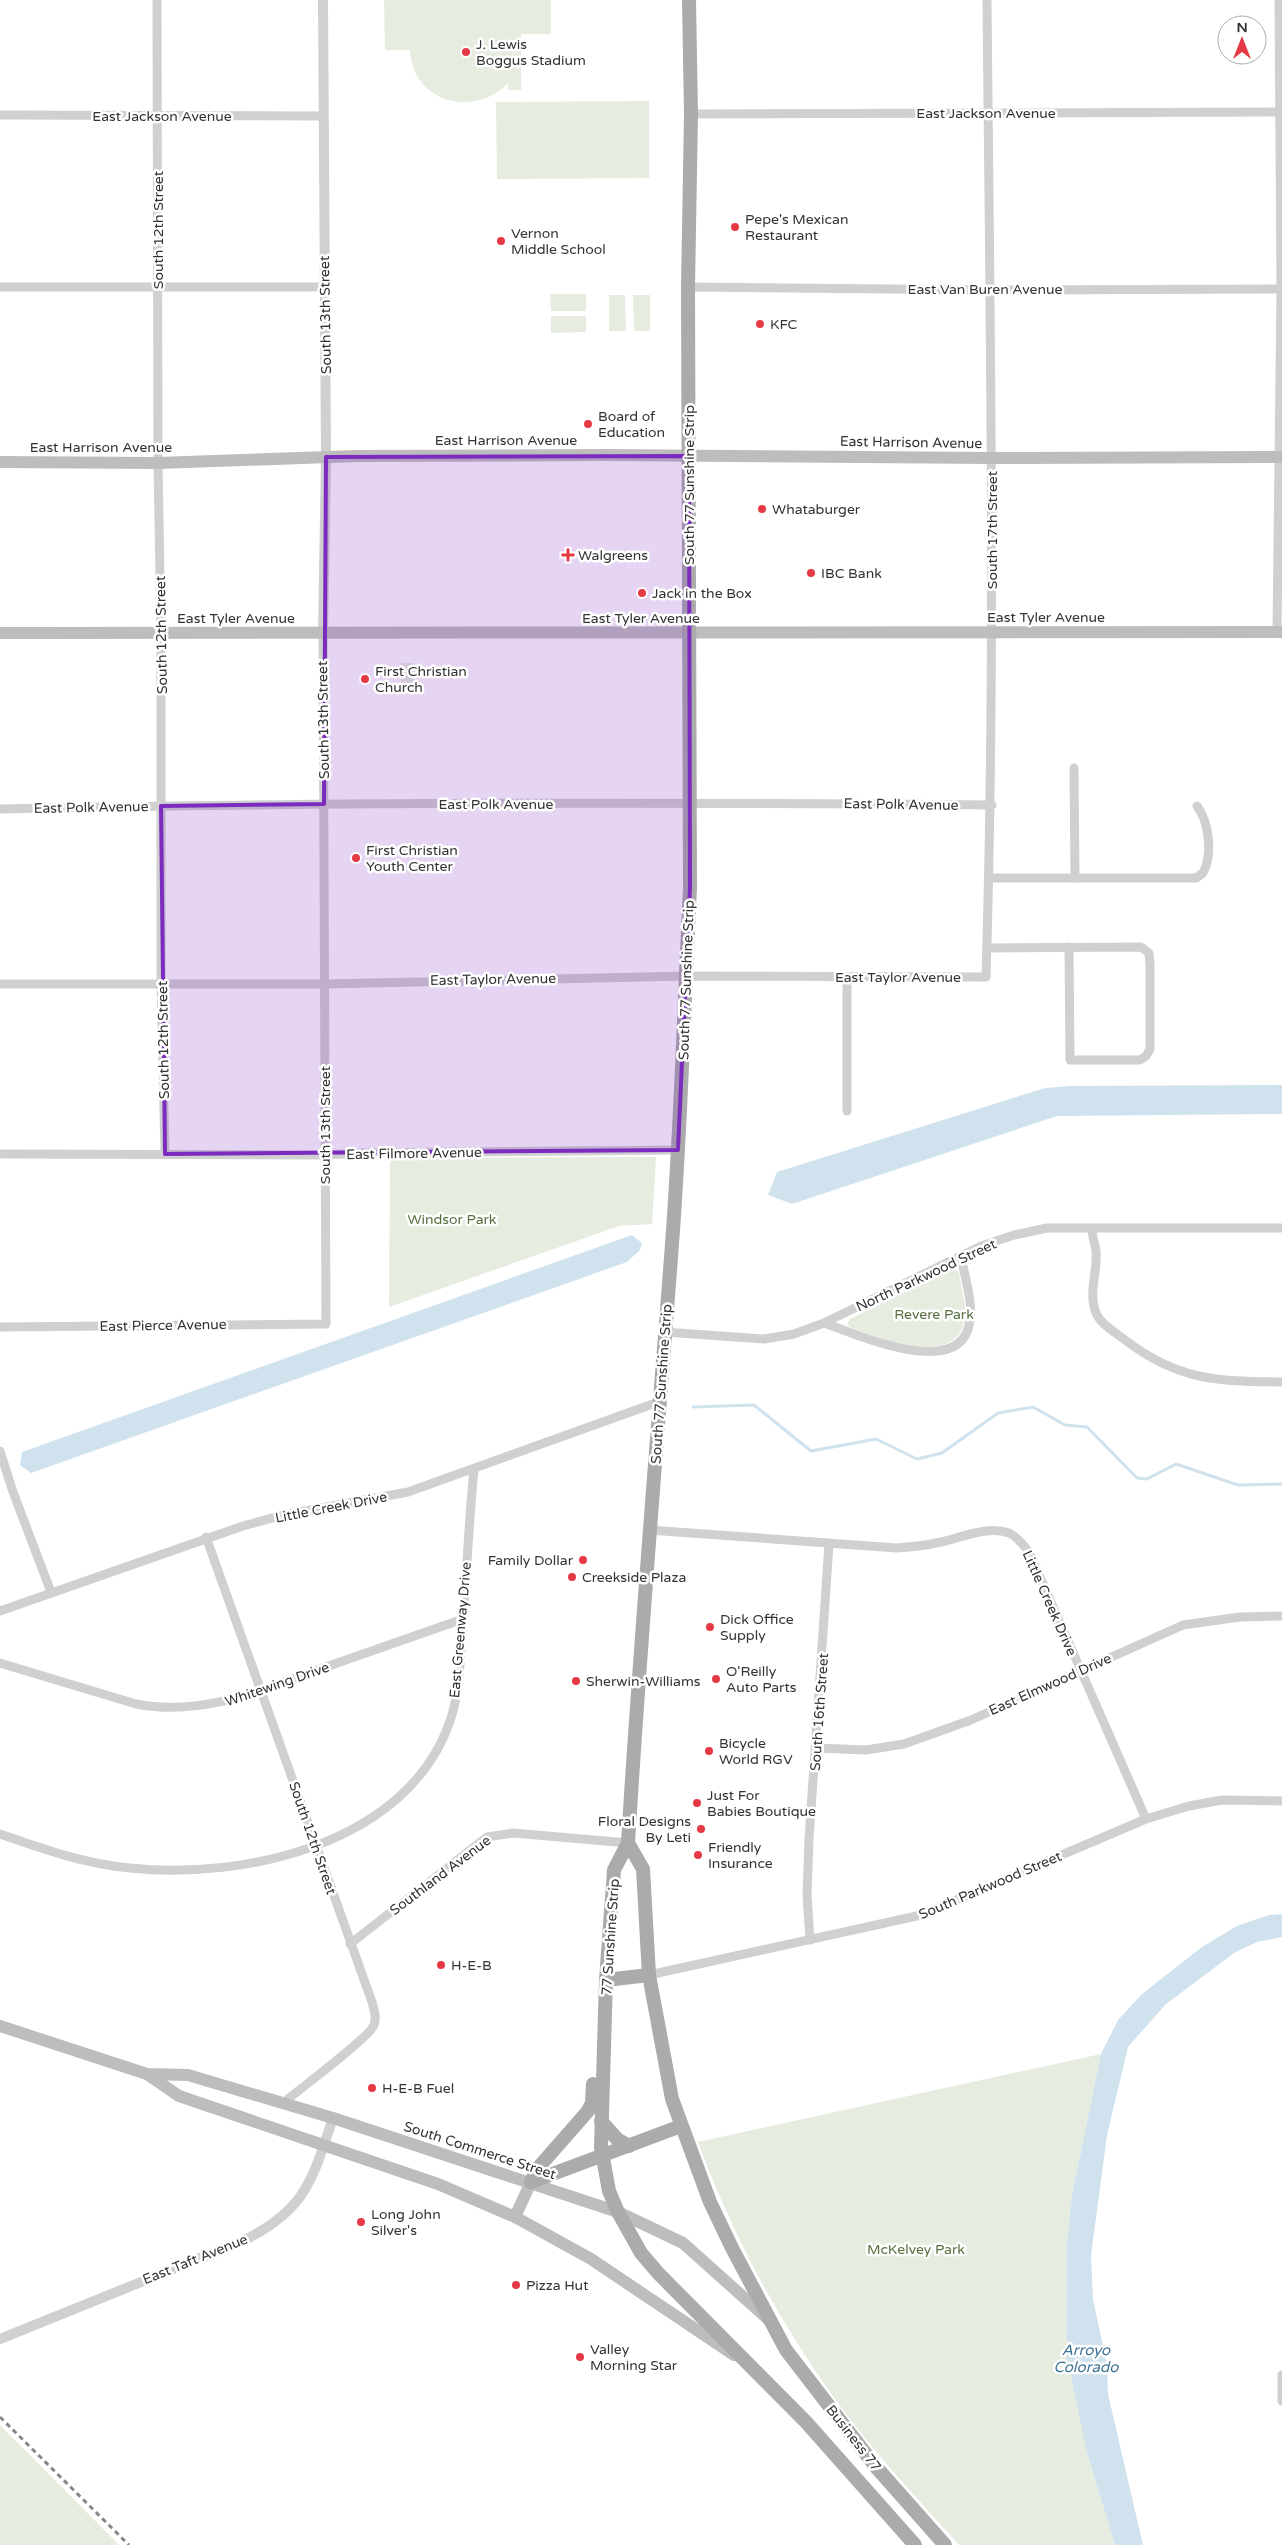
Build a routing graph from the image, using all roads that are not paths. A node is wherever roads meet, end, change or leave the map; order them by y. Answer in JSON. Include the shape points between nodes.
{"nodes":[{"id":1,"x":157,"y":0,"type":"edge"},
{"id":2,"x":323,"y":0,"type":"edge"},
{"id":3,"x":689,"y":0,"type":"edge"},
{"id":4,"x":987,"y":0,"type":"edge"},
{"id":5,"x":1279,"y":0,"type":"edge"},
{"id":6,"x":1281,"y":112,"type":"edge"},
{"id":7,"x":989,"y":113,"type":"junction"},
{"id":8,"x":691,"y":114,"type":"junction"},
{"id":9,"x":0,"y":115,"type":"edge"},
{"id":10,"x":158,"y":116,"type":"junction"},
{"id":11,"x":323,"y":116,"type":"junction"},
{"id":12,"x":0,"y":287,"type":"edge"},
{"id":13,"x":157,"y":287,"type":"junction"},
{"id":14,"x":324,"y":287,"type":"junction"},
{"id":15,"x":688,"y":288,"type":"junction"},
{"id":16,"x":1281,"y":289,"type":"edge"},
{"id":17,"x":990,"y":290,"type":"junction"},
{"id":18,"x":689,"y":456,"type":"junction"},
{"id":19,"x":326,"y":457,"type":"junction"},
{"id":20,"x":1281,"y":457,"type":"edge"},
{"id":21,"x":992,"y":458,"type":"junction"},
{"id":22,"x":0,"y":462,"type":"edge"},
{"id":23,"x":158,"y":463,"type":"junction"},
{"id":24,"x":992,"y":631,"type":"junction"},
{"id":25,"x":1279,"y":632,"type":"edge"},
{"id":26,"x":0,"y":633,"type":"edge"},
{"id":27,"x":323,"y":633,"type":"junction"},
{"id":28,"x":689,"y":633,"type":"junction"},
{"id":29,"x":161,"y":634,"type":"junction"},
{"id":30,"x":1074,"y":768,"type":"dead end"},
{"id":31,"x":690,"y":802,"type":"junction"},
{"id":32,"x":324,"y":804,"type":"junction"},
{"id":33,"x":992,"y":805,"type":"junction"},
{"id":34,"x":161,"y":806,"type":"junction"},
{"id":35,"x":1197,"y":806,"type":"dead end"},
{"id":36,"x":0,"y":809,"type":"edge"},
{"id":37,"x":989,"y":878,"type":"junction"},
{"id":38,"x":1075,"y":878,"type":"junction"},
{"id":39,"x":1069,"y":947,"type":"junction"},
{"id":40,"x":987,"y":948,"type":"junction"},
{"id":41,"x":687,"y":976,"type":"junction"},
{"id":42,"x":847,"y":977,"type":"junction"},
{"id":43,"x":986,"y":977,"type":"joint"},
{"id":44,"x":0,"y":984,"type":"edge"},
{"id":45,"x":161,"y":984,"type":"junction"},
{"id":46,"x":325,"y":984,"type":"junction"},
{"id":47,"x":847,"y":1111,"type":"dead end"},
{"id":48,"x":678,"y":1150,"type":"junction"},
{"id":49,"x":0,"y":1154,"type":"edge"},
{"id":50,"x":165,"y":1154,"type":"junction"},
{"id":51,"x":325,"y":1155,"type":"junction"},
{"id":52,"x":1282,"y":1228,"type":"edge"},
{"id":53,"x":1092,"y":1229,"type":"junction"},
{"id":54,"x":961,"y":1256,"type":"junction"},
{"id":55,"x":824,"y":1323,"type":"junction"},
{"id":56,"x":326,"y":1324,"type":"joint"},
{"id":57,"x":0,"y":1327,"type":"edge"},
{"id":58,"x":664,"y":1332,"type":"junction"},
{"id":59,"x":1282,"y":1382,"type":"edge"},
{"id":60,"x":661,"y":1401,"type":"junction"},
{"id":61,"x":0,"y":1451,"type":"edge"},
{"id":62,"x":474,"y":1469,"type":"junction"},
{"id":63,"x":649,"y":1530,"type":"junction"},
{"id":64,"x":206,"y":1537,"type":"junction"},
{"id":65,"x":829,"y":1544,"type":"junction"},
{"id":66,"x":51,"y":1592,"type":"junction"},
{"id":67,"x":0,"y":1611,"type":"edge"},
{"id":68,"x":1282,"y":1616,"type":"edge"},
{"id":69,"x":463,"y":1619,"type":"junction"},
{"id":70,"x":0,"y":1663,"type":"edge"},
{"id":71,"x":1080,"y":1670,"type":"junction"},
{"id":72,"x":261,"y":1690,"type":"junction"},
{"id":73,"x":817,"y":1748,"type":"junction"},
{"id":74,"x":1282,"y":1801,"type":"edge"},
{"id":75,"x":1146,"y":1820,"type":"junction"},
{"id":76,"x":0,"y":1834,"type":"edge"},
{"id":77,"x":628,"y":1843,"type":"junction"},
{"id":78,"x":315,"y":1845,"type":"junction"},
{"id":79,"x":810,"y":1940,"type":"junction"},
{"id":80,"x":350,"y":1944,"type":"junction"},
{"id":81,"x":649,"y":1975,"type":"junction"},
{"id":82,"x":606,"y":1980,"type":"junction"},
{"id":83,"x":605,"y":2002,"type":"junction"},
{"id":84,"x":0,"y":2026,"type":"edge"},
{"id":85,"x":147,"y":2074,"type":"junction"},
{"id":86,"x":672,"y":2099,"type":"junction"},
{"id":87,"x":282,"y":2104,"type":"junction"},
{"id":88,"x":334,"y":2118,"type":"junction"},
{"id":89,"x":601,"y":2121,"type":"junction"},
{"id":90,"x":681,"y":2126,"type":"junction"},
{"id":91,"x":650,"y":2136,"type":"junction"},
{"id":92,"x":325,"y":2144,"type":"junction"},
{"id":93,"x":629,"y":2146,"type":"junction"},
{"id":94,"x":602,"y":2156,"type":"junction"},
{"id":95,"x":531,"y":2182,"type":"junction"},
{"id":96,"x":618,"y":2212,"type":"junction"},
{"id":97,"x":515,"y":2218,"type":"junction"},
{"id":98,"x":773,"y":2324,"type":"junction"},
{"id":99,"x":0,"y":2338,"type":"edge"},
{"id":100,"x":753,"y":2368,"type":"junction"},
{"id":101,"x":1282,"y":2375,"type":"edge"},
{"id":102,"x":1282,"y":2401,"type":"edge"},
{"id":103,"x":915,"y":2545,"type":"edge"},
{"id":104,"x":945,"y":2545,"type":"edge"}],
"edges":[{"from":1,"to":10,"type":"street","name":"South 12th Street"},
{"from":2,"to":11,"type":"street","name":"South 13th Street"},
{"from":3,"to":8,"type":"main road","name":"South 77 Sunshine Strip"},
{"from":4,"to":7,"type":"street","name":"South 17th Street"},
{"from":5,"to":6,"type":"street"},
{"from":6,"to":7,"type":"street","name":"East Jackson Avenue"},
{"from":6,"to":16,"type":"street"},
{"from":7,"to":8,"type":"street","name":"East Jackson Avenue"},
{"from":7,"to":17,"type":"street","name":"South 17th Street"},
{"from":8,"to":15,"type":"main road","name":"South 77 Sunshine Strip"},
{"from":9,"to":10,"type":"street","name":"East Jackson Avenue"},
{"from":10,"to":11,"type":"street","name":"East Jackson Avenue"},
{"from":10,"to":13,"type":"street","name":"South 12th Street"},
{"from":11,"to":14,"type":"street","name":"South 13th Street"},
{"from":12,"to":13,"type":"street"},
{"from":13,"to":14,"type":"street"},
{"from":13,"to":23,"type":"street","name":"South 12th Street"},
{"from":14,"to":19,"type":"street","name":"South 13th Street"},
{"from":15,"to":17,"type":"street","name":"East Van Buren Avenue"},
{"from":15,"to":18,"type":"main road","name":"South 77 Sunshine Strip"},
{"from":16,"to":17,"type":"street","name":"East Van Buren Avenue"},
{"from":16,"to":20,"type":"street"},
{"from":17,"to":21,"type":"street","name":"South 17th Street"},
{"from":18,"to":19,"type":"main road","name":"East Harrison Avenue"},
{"from":18,"to":21,"type":"main road","name":"East Harrison Avenue"},
{"from":18,"to":28,"type":"main road","name":"South 77 Sunshine Strip"},
{"from":19,"to":23,"type":"main road","name":"East Harrison Avenue"},
{"from":19,"to":27,"type":"street","name":"South 13th Street"},
{"from":20,"to":21,"type":"main road","name":"East Harrison Avenue"},
{"from":20,"to":25,"type":"street"},
{"from":21,"to":24,"type":"street","name":"South 17th Street"},
{"from":22,"to":23,"type":"main road","name":"East Harrison Avenue"},
{"from":23,"to":29,"type":"street","name":"South 12th Street"},
{"from":24,"to":25,"type":"main road","name":"East Tyler Avenue"},
{"from":24,"to":28,"type":"main road","name":"East Tyler Avenue"},
{"from":24,"to":33,"type":"street","name":"South 17th Street"},
{"from":26,"to":29,"type":"main road","name":"East Tyler Avenue"},
{"from":27,"to":28,"type":"main road","name":"East Tyler Avenue"},
{"from":27,"to":29,"type":"main road","name":"East Tyler Avenue"},
{"from":27,"to":32,"type":"street","name":"South 13th Street"},
{"from":28,"to":31,"type":"main road","name":"South 77 Sunshine Strip"},
{"from":29,"to":34,"type":"street","name":"South 12th Street"},
{"from":30,"to":38,"type":"street"},
{"from":31,"to":32,"type":"street","name":"East Polk Avenue"},
{"from":31,"to":33,"type":"street","name":"East Polk Avenue"},
{"from":31,"to":41,"type":"main road","name":"South 77 Sunshine Strip"},
{"from":32,"to":34,"type":"street","name":"East Polk Avenue"},
{"from":32,"to":46,"type":"street","name":"South 13th Street"},
{"from":33,"to":37,"type":"street","name":"South 17th Street"},
{"from":34,"to":36,"type":"street","name":"East Polk Avenue"},
{"from":34,"to":45,"type":"street","name":"South 12th Street"},
{"from":35,"to":38,"type":"street","via":[[1206,821],[1207,860],[1203,873],[1196,878]]},
{"from":37,"to":38,"type":"street"},
{"from":37,"to":40,"type":"street","name":"South 17th Street"},
{"from":39,"to":39,"type":"street","via":[[1141,947],[1148,953],[1150,1050],[1146,1056],[1140,1060],[1070,1060]]},
{"from":39,"to":40,"type":"street"},
{"from":40,"to":43,"type":"street","name":"South 17th Street"},
{"from":41,"to":42,"type":"street","name":"East Taylor Avenue"},
{"from":41,"to":46,"type":"street","name":"East Taylor Avenue"},
{"from":41,"to":48,"type":"main road","name":"South 77 Sunshine Strip"},
{"from":42,"to":43,"type":"street","name":"East Taylor Avenue"},
{"from":42,"to":47,"type":"street"},
{"from":44,"to":45,"type":"street","name":"East Taylor Avenue"},
{"from":45,"to":46,"type":"street","name":"East Taylor Avenue"},
{"from":45,"to":50,"type":"street","name":"South 12th Street"},
{"from":46,"to":51,"type":"street","name":"South 13th Street"},
{"from":48,"to":51,"type":"street","name":"East Filmore Avenue"},
{"from":48,"to":58,"type":"main road","name":"South 77 Sunshine Strip"},
{"from":49,"to":50,"type":"street","name":"East Filmore Avenue"},
{"from":50,"to":51,"type":"street","name":"East Filmore Avenue"},
{"from":51,"to":56,"type":"street","name":"South 13th Street"},
{"from":52,"to":53,"type":"street","name":"North Parkwood Street"},
{"from":53,"to":54,"type":"street","name":"North Parkwood Street","via":[[1047,1228],[1014,1235]]},
{"from":53,"to":59,"type":"street","via":[[1096,1250],[1094,1307],[1097,1316],[1113,1331],[1145,1356],[1188,1375],[1216,1380]]},
{"from":54,"to":55,"type":"street","name":"North Parkwood Street"},
{"from":54,"to":55,"type":"street","via":[[970,1322],[964,1337],[947,1349],[909,1351]]},
{"from":55,"to":58,"type":"street","name":"North Parkwood Street","via":[[794,1334],[764,1339]]},
{"from":56,"to":57,"type":"street","name":"East Pierce Avenue"},
{"from":58,"to":60,"type":"main road","name":"South 77 Sunshine Strip"},
{"from":60,"to":62,"type":"street","name":"Little Creek Drive"},
{"from":60,"to":63,"type":"main road","name":"South 77 Sunshine Strip"},
{"from":61,"to":66,"type":"street","via":[[12,1492]]},
{"from":62,"to":64,"type":"street","name":"Little Creek Drive","via":[[408,1492],[283,1515]]},
{"from":62,"to":69,"type":"street","name":"East Greenway Drive"},
{"from":63,"to":65,"type":"street","name":"Little Creek Drive"},
{"from":63,"to":77,"type":"main road","name":"South 77 Sunshine Strip"},
{"from":64,"to":66,"type":"street","name":"Little Creek Drive"},
{"from":64,"to":72,"type":"street","name":"South 12th Street"},
{"from":65,"to":71,"type":"street","name":"Little Creek Drive","via":[[897,1548],[938,1543],[984,1531],[1010,1534],[1029,1552]]},
{"from":65,"to":73,"type":"street","name":"South 16th Street"},
{"from":66,"to":67,"type":"street","name":"Little Creek Drive"},
{"from":68,"to":71,"type":"street","name":"East Elmwood Drive","via":[[1240,1617],[1183,1625]]},
{"from":69,"to":72,"type":"street","name":"Whitewing Drive"},
{"from":69,"to":78,"type":"street","name":"East Greenway Drive","via":[[457,1690],[450,1722],[428,1764],[396,1802],[384,1811],[366,1823]]},
{"from":70,"to":72,"type":"street","name":"Whitewing Drive","via":[[153,1707],[200,1707]]},
{"from":71,"to":73,"type":"street","name":"East Elmwood Drive","via":[[922,1739],[866,1750]]},
{"from":71,"to":75,"type":"street","name":"Little Creek Drive"},
{"from":72,"to":78,"type":"street","name":"South 12th Street"},
{"from":73,"to":79,"type":"street","name":"South 16th Street","via":[[807,1895]]},
{"from":74,"to":75,"type":"street","name":"South Parkwood Street","via":[[1210,1802]]},
{"from":75,"to":79,"type":"street","name":"South Parkwood Street","via":[[921,1915]]},
{"from":76,"to":78,"type":"street","name":"East Greenway Drive","via":[[64,1856],[164,1870],[223,1867],[274,1859]]},
{"from":77,"to":80,"type":"street","name":"Southland Avenue","via":[[513,1833],[487,1837]]},
{"from":77,"to":81,"type":"main road","name":"77 Sunshine Strip","via":[[642,1869]]},
{"from":77,"to":82,"type":"main road","name":"77 Sunshine Strip","via":[[614,1870]]},
{"from":78,"to":80,"type":"street","name":"South 12th Street"},
{"from":79,"to":81,"type":"street","name":"South Parkwood Street"},
{"from":80,"to":87,"type":"street","name":"South 12th Street","via":[[374,2010],[374,2027]]},
{"from":81,"to":82,"type":"main road","name":"South Parkwood Street"},
{"from":81,"to":86,"type":"main road","name":"77 Sunshine Strip"},
{"from":82,"to":83,"type":"main road","name":"77 Sunshine Strip"},
{"from":83,"to":89,"type":"main road","name":"77 Sunshine Strip"},
{"from":83,"to":95,"type":"main road","via":[[597,2037],[592,2102],[588,2111],[538,2168]]},
{"from":84,"to":85,"type":"main road","name":"South Commerce Street"},
{"from":85,"to":87,"type":"main road","name":"South Commerce Street","via":[[188,2075]]},
{"from":85,"to":92,"type":"main road","name":"South Commerce Street","via":[[179,2096]]},
{"from":86,"to":90,"type":"main road","name":"77 Sunshine Strip"},
{"from":86,"to":91,"type":"main road","via":[[666,2120]]},
{"from":87,"to":88,"type":"main road","name":"South Commerce Street"},
{"from":88,"to":92,"type":"street","name":"East Taft Avenue"},
{"from":88,"to":95,"type":"main road","name":"South Commerce Street"},
{"from":89,"to":93,"type":"main road","via":[[617,2139]]},
{"from":89,"to":94,"type":"main road","name":"77 Sunshine Strip"},
{"from":90,"to":91,"type":"main road"},
{"from":90,"to":98,"type":"main road","name":"77 Sunshine Strip","via":[[705,2190]]},
{"from":91,"to":93,"type":"main road"},
{"from":92,"to":97,"type":"main road","name":"South Commerce Street","via":[[438,2184]]},
{"from":92,"to":99,"type":"street","name":"East Taft Avenue","via":[[309,2185],[297,2202],[268,2228]]},
{"from":93,"to":94,"type":"main road"},
{"from":94,"to":95,"type":"main road"},
{"from":94,"to":96,"type":"main road","name":"77 Sunshine Strip"},
{"from":95,"to":96,"type":"main road","name":"South Commerce Street"},
{"from":95,"to":97,"type":"main road"},
{"from":96,"to":98,"type":"main road","name":"South Commerce Street","via":[[683,2243]]},
{"from":96,"to":100,"type":"main road","name":"77 Sunshine Strip","via":[[633,2240],[658,2273]]},
{"from":97,"to":100,"type":"main road","name":"South Commerce Street","via":[[591,2259]]},
{"from":98,"to":104,"type":"main road","name":"Business 77","via":[[786,2350],[876,2467]]},
{"from":100,"to":103,"type":"main road","name":"Business 77","via":[[806,2422]]},
{"from":101,"to":102,"type":"street"}]}
